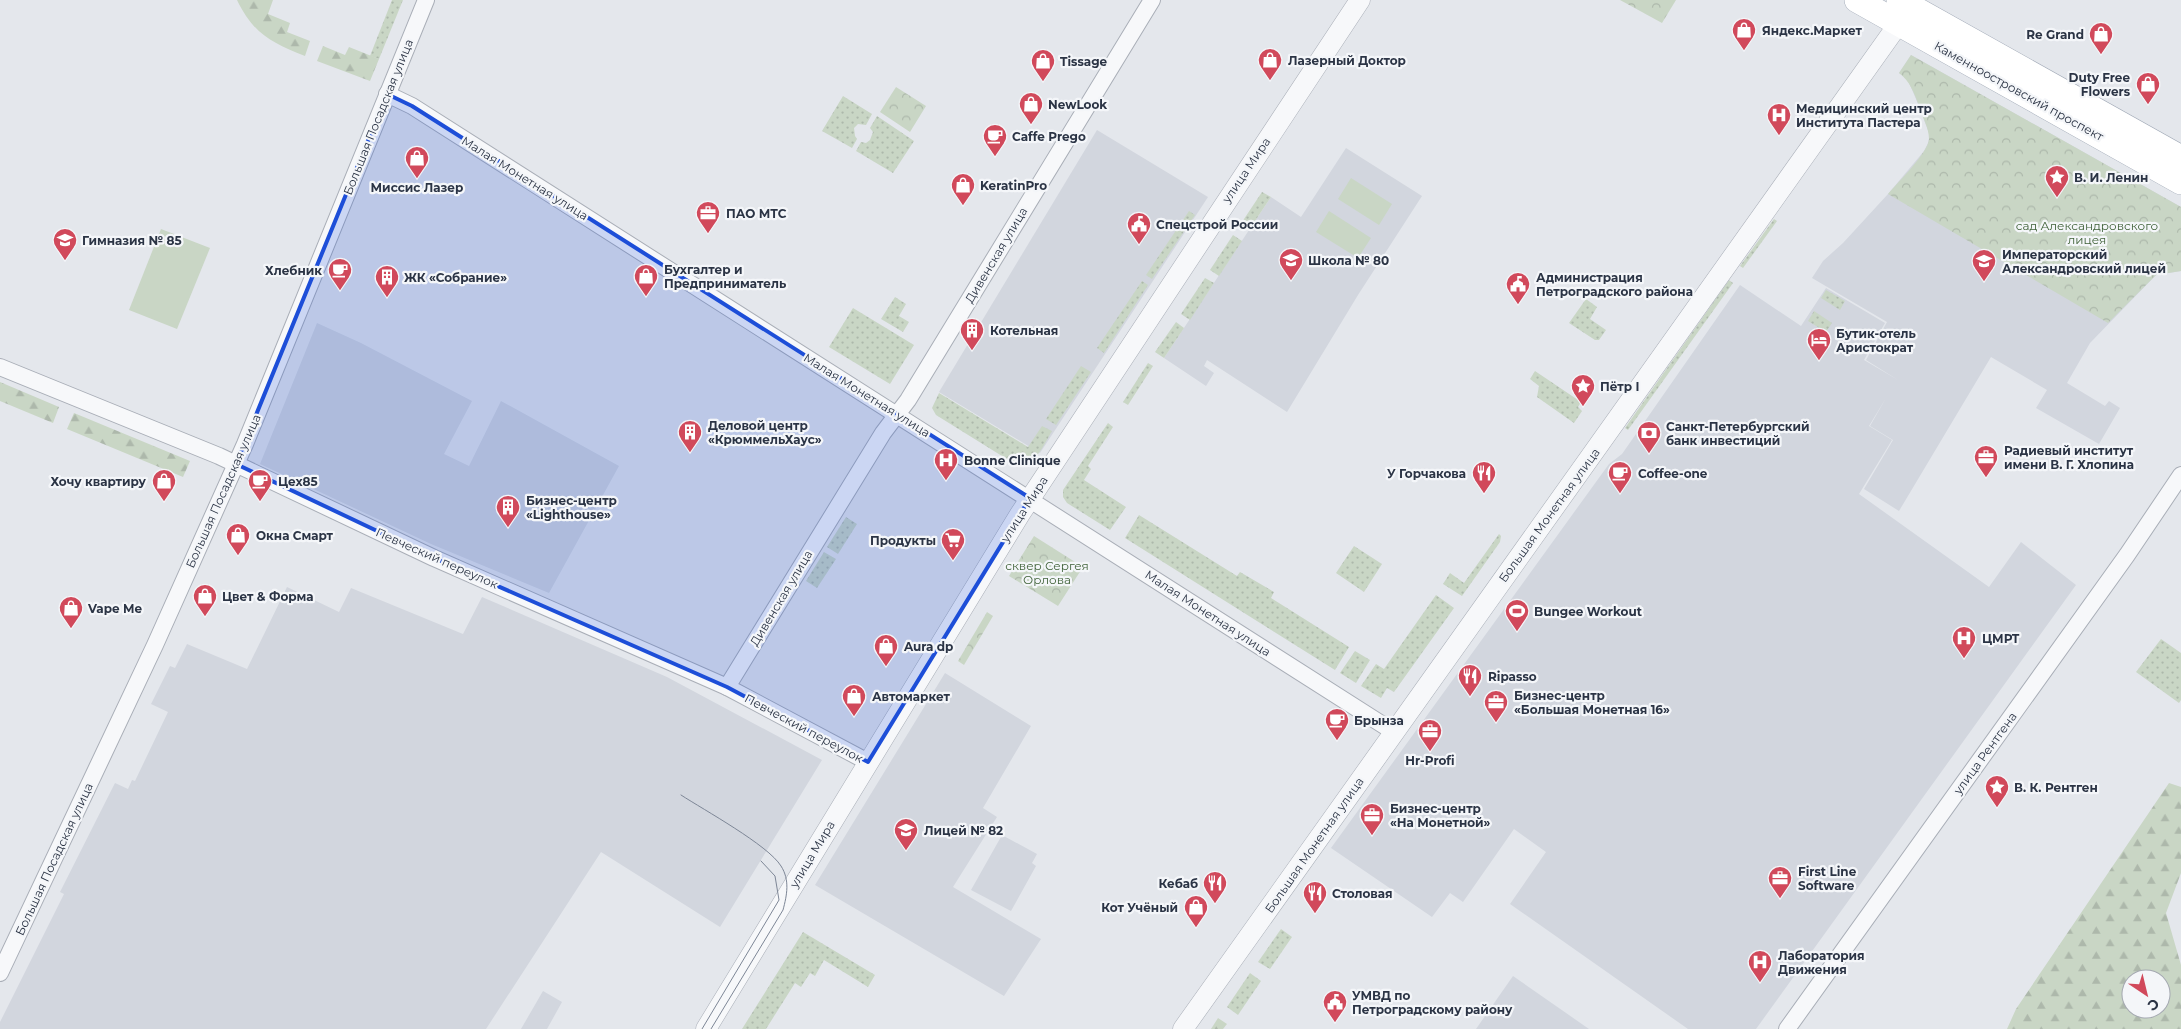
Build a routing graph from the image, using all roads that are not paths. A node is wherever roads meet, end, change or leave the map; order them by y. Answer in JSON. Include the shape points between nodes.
{"nodes":[{"id":1,"x":426,"y":0,"type":"edge"},
{"id":2,"x":1152,"y":0,"type":"edge"},
{"id":3,"x":1360,"y":0,"type":"edge"},
{"id":4,"x":1857,"y":0,"type":"edge"},
{"id":5,"x":1906,"y":8,"type":"edge"},
{"id":6,"x":387,"y":94,"type":"junction"},
{"id":7,"x":2181,"y":158,"type":"edge"},
{"id":8,"x":2181,"y":182,"type":"edge"},
{"id":9,"x":0,"y":367,"type":"edge"},
{"id":10,"x":897,"y":414,"type":"junction"},
{"id":11,"x":236,"y":464,"type":"junction"},
{"id":12,"x":2181,"y":475,"type":"edge"},
{"id":13,"x":1030,"y":498,"type":"junction"},
{"id":14,"x":727,"y":687,"type":"junction"},
{"id":15,"x":1394,"y":732,"type":"junction"},
{"id":16,"x":868,"y":762,"type":"junction"},
{"id":17,"x":0,"y":974,"type":"edge"},
{"id":18,"x":706,"y":1029,"type":"edge"},
{"id":19,"x":1184,"y":1029,"type":"edge"},
{"id":20,"x":1786,"y":1029,"type":"edge"}],
"edges":[{"from":1,"to":6,"type":"street","name":"Большая Посадская улица"},
{"from":2,"to":10,"type":"street","name":"Дивенская улица"},
{"from":3,"to":13,"type":"street","name":"улица Мира"},
{"from":4,"to":5,"type":"main road","name":"Каменноостровский проспект"},
{"from":5,"to":7,"type":"main road","name":"Каменноостровский проспект"},
{"from":5,"to":8,"type":"main road","name":"Каменноостровский проспект"},
{"from":5,"to":15,"type":"street","name":"Большая Монетная улица"},
{"from":6,"to":10,"type":"street","name":"Малая Монетная улица","via":[[412,106]]},
{"from":6,"to":11,"type":"street","name":"Большая Посадская улица"},
{"from":9,"to":11,"type":"street","name":"Певческий переулок"},
{"from":10,"to":13,"type":"street","name":"Малая Монетная улица"},
{"from":10,"to":14,"type":"street","name":"Дивенская улица"},
{"from":11,"to":14,"type":"street","name":"Певческий переулок","via":[[434,558]]},
{"from":11,"to":17,"type":"street","name":"Большая Посадская улица","via":[[155,645]]},
{"from":12,"to":20,"type":"street","name":"улица Рентгена"},
{"from":13,"to":15,"type":"street","name":"Малая Монетная улица"},
{"from":13,"to":16,"type":"street","name":"улица Мира"},
{"from":14,"to":16,"type":"street","name":"Певческий переулок"},
{"from":15,"to":19,"type":"street","name":"Большая Монетная улица"},
{"from":16,"to":18,"type":"street","name":"улица Мира"}]}
